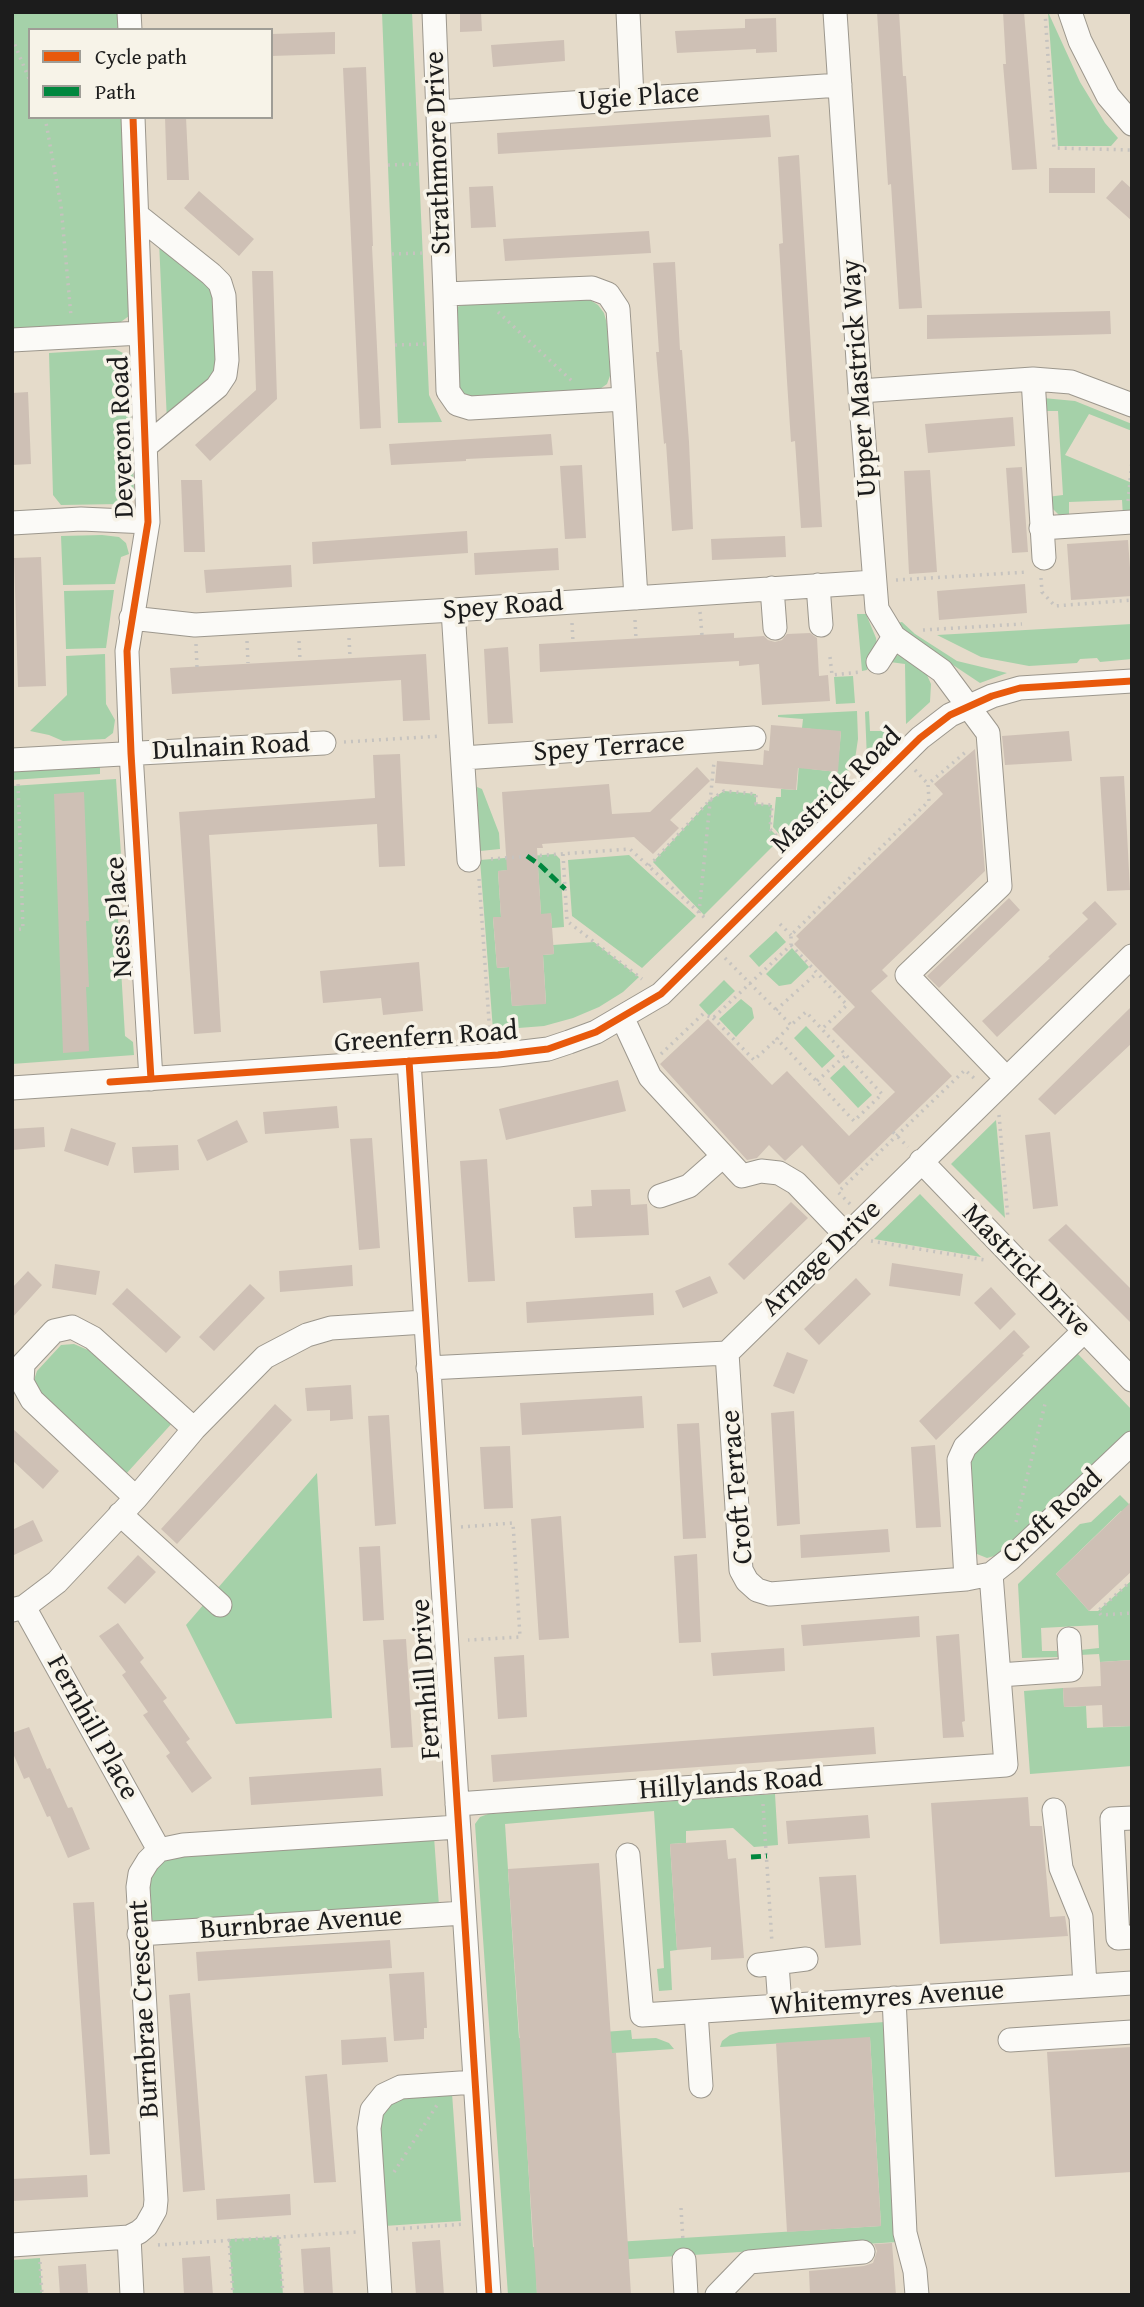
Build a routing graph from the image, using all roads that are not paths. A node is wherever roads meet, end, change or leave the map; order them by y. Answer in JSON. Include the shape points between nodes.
{"nodes":[{"id":1,"x":433,"y":12,"type":"edge"},
{"id":2,"x":628,"y":12,"type":"edge"},
{"id":3,"x":835,"y":12,"type":"edge"},
{"id":4,"x":1070,"y":12,"type":"edge"},
{"id":5,"x":840,"y":85,"type":"junction"},
{"id":6,"x":632,"y":98,"type":"junction"},
{"id":7,"x":438,"y":112,"type":"junction"},
{"id":8,"x":133,"y":119,"type":"edge"},
{"id":9,"x":1132,"y":124,"type":"edge"},
{"id":10,"x":137,"y":215,"type":"junction"},
{"id":11,"x":445,"y":294,"type":"junction"},
{"id":12,"x":141,"y":333,"type":"junction"},
{"id":13,"x":12,"y":340,"type":"edge"},
{"id":14,"x":1033,"y":379,"type":"junction"},
{"id":15,"x":860,"y":391,"type":"junction"},
{"id":16,"x":624,"y":399,"type":"junction"},
{"id":17,"x":1132,"y":405,"type":"edge"},
{"id":18,"x":147,"y":445,"type":"junction"},
{"id":19,"x":148,"y":522,"type":"junction"},
{"id":20,"x":1130,"y":522,"type":"edge"},
{"id":21,"x":12,"y":523,"type":"edge"},
{"id":22,"x":1041,"y":528,"type":"junction"},
{"id":23,"x":1042,"y":565,"type":"road end"},
{"id":24,"x":884,"y":581,"type":"junction"},
{"id":25,"x":818,"y":585,"type":"junction"},
{"id":26,"x":772,"y":589,"type":"junction"},
{"id":27,"x":636,"y":603,"type":"junction"},
{"id":28,"x":453,"y":610,"type":"junction"},
{"id":29,"x":131,"y":618,"type":"junction"},
{"id":30,"x":821,"y":625,"type":"dead end"},
{"id":31,"x":775,"y":628,"type":"dead end"},
{"id":32,"x":894,"y":637,"type":"junction"},
{"id":33,"x":873,"y":667,"type":"road end"},
{"id":34,"x":1132,"y":681,"type":"edge"},
{"id":35,"x":967,"y":707,"type":"junction"},
{"id":36,"x":754,"y":738,"type":"dead end"},
{"id":37,"x":324,"y":743,"type":"road end"},
{"id":38,"x":131,"y":753,"type":"junction"},
{"id":39,"x":463,"y":758,"type":"junction"},
{"id":40,"x":12,"y":760,"type":"edge"},
{"id":41,"x":476,"y":864,"type":"road end"},
{"id":42,"x":713,"y":945,"type":"joint"},
{"id":43,"x":1132,"y":956,"type":"edge"},
{"id":44,"x":623,"y":1019,"type":"junction"},
{"id":45,"x":409,"y":1060,"type":"junction"},
{"id":46,"x":1006,"y":1078,"type":"junction"},
{"id":47,"x":151,"y":1079,"type":"junction"},
{"id":48,"x":12,"y":1088,"type":"edge"},
{"id":49,"x":915,"y":1154,"type":"junction"},
{"id":50,"x":723,"y":1156,"type":"junction"},
{"id":51,"x":660,"y":1196,"type":"dead end"},
{"id":52,"x":858,"y":1238,"type":"junction"},
{"id":53,"x":425,"y":1322,"type":"junction"},
{"id":54,"x":1084,"y":1331,"type":"junction"},
{"id":55,"x":727,"y":1353,"type":"junction"},
{"id":56,"x":428,"y":1368,"type":"junction"},
{"id":57,"x":1132,"y":1380,"type":"edge"},
{"id":58,"x":194,"y":1429,"type":"junction"},
{"id":59,"x":1132,"y":1443,"type":"edge"},
{"id":60,"x":128,"y":1506,"type":"junction"},
{"id":61,"x":991,"y":1574,"type":"junction"},
{"id":62,"x":966,"y":1579,"type":"junction"},
{"id":63,"x":220,"y":1605,"type":"dead end"},
{"id":64,"x":18,"y":1609,"type":"edge"},
{"id":65,"x":1069,"y":1639,"type":"dead end"},
{"id":66,"x":999,"y":1675,"type":"junction"},
{"id":67,"x":1006,"y":1765,"type":"joint"},
{"id":68,"x":1054,"y":1810,"type":"dead end"},
{"id":69,"x":457,"y":1816,"type":"junction"},
{"id":70,"x":1132,"y":1818,"type":"edge"},
{"id":71,"x":159,"y":1850,"type":"junction"},
{"id":72,"x":628,"y":1855,"type":"dead end"},
{"id":73,"x":464,"y":1913,"type":"junction"},
{"id":74,"x":139,"y":1934,"type":"junction"},
{"id":75,"x":1132,"y":1937,"type":"edge"},
{"id":76,"x":806,"y":1959,"type":"dead end"},
{"id":77,"x":1132,"y":1983,"type":"edge"},
{"id":78,"x":1085,"y":1986,"type":"junction"},
{"id":79,"x":894,"y":1998,"type":"junction"},
{"id":80,"x":780,"y":2006,"type":"junction"},
{"id":81,"x":696,"y":2012,"type":"junction"},
{"id":82,"x":1132,"y":2032,"type":"edge"},
{"id":83,"x":1010,"y":2040,"type":"dead end"},
{"id":84,"x":465,"y":2083,"type":"junction"},
{"id":85,"x":701,"y":2086,"type":"dead end"},
{"id":86,"x":139,"y":2241,"type":"junction"},
{"id":87,"x":12,"y":2245,"type":"edge"},
{"id":88,"x":863,"y":2252,"type":"dead end"},
{"id":89,"x":684,"y":2260,"type":"road end"},
{"id":90,"x":132,"y":2295,"type":"edge"},
{"id":91,"x":380,"y":2295,"type":"edge"},
{"id":92,"x":489,"y":2295,"type":"edge"},
{"id":93,"x":686,"y":2295,"type":"edge"},
{"id":94,"x":717,"y":2295,"type":"edge"},
{"id":95,"x":917,"y":2295,"type":"edge"}],
"edges":[{"from":1,"to":7,"type":"street","name":"Strathmore Drive"},
{"from":2,"to":6,"type":"street"},
{"from":3,"to":5,"type":"street","name":"Upper Mastrick Way"},
{"from":4,"to":9,"type":"street","via":[[1108,96]]},
{"from":5,"to":6,"type":"street","name":"Ugie Place"},
{"from":5,"to":15,"type":"street","name":"Upper Mastrick Way"},
{"from":6,"to":7,"type":"street","name":"Ugie Place"},
{"from":7,"to":11,"type":"street","name":"Strathmore Drive"},
{"from":8,"to":10,"type":"street","name":"Deveron Road"},
{"from":10,"to":12,"type":"street","name":"Deveron Road"},
{"from":10,"to":18,"type":"street","name":"Deveron Road","via":[[220,283],[227,360],[217,387]]},
{"from":11,"to":16,"type":"street","name":"Strathmore Drive","via":[[592,288],[608,294],[618,309]]},
{"from":11,"to":16,"type":"street","name":"Strathmore Drive","via":[[449,391],[457,404],[470,408]]},
{"from":12,"to":13,"type":"street"},
{"from":12,"to":18,"type":"street","name":"Deveron Road"},
{"from":14,"to":15,"type":"street"},
{"from":14,"to":17,"type":"street","via":[[1071,382]]},
{"from":14,"to":22,"type":"street"},
{"from":15,"to":24,"type":"street","name":"Upper Mastrick Way"},
{"from":16,"to":27,"type":"street","name":"Strathmore Drive"},
{"from":18,"to":19,"type":"street","name":"Deveron Road"},
{"from":19,"to":21,"type":"street"},
{"from":19,"to":29,"type":"street","name":"Deveron Road"},
{"from":20,"to":22,"type":"street"},
{"from":22,"to":23,"type":"street"},
{"from":24,"to":25,"type":"street","name":"Spey Road"},
{"from":24,"to":32,"type":"street","name":"Upper Mastrick Way","via":[[877,609]]},
{"from":25,"to":26,"type":"street","name":"Spey Road"},
{"from":25,"to":30,"type":"street"},
{"from":26,"to":27,"type":"street","name":"Spey Road"},
{"from":26,"to":31,"type":"street"},
{"from":27,"to":28,"type":"street","name":"Spey Road"},
{"from":28,"to":29,"type":"street","name":"Spey Road","via":[[195,625]]},
{"from":28,"to":39,"type":"street"},
{"from":29,"to":38,"type":"street","name":"Deveron Road","via":[[127,651]]},
{"from":32,"to":33,"type":"street"},
{"from":32,"to":35,"type":"street","name":"Upper Mastrick Way","via":[[942,671]]},
{"from":34,"to":35,"type":"street","name":"Mastrick Road","via":[[1020,688]]},
{"from":35,"to":42,"type":"street","name":"Mastrick Road","via":[[920,738]]},
{"from":35,"to":46,"type":"street","name":"Upper Mastrick Way","via":[[988,733],[1000,886],[906,975]]},
{"from":36,"to":39,"type":"street","name":"Spey Terrace"},
{"from":37,"to":38,"type":"street","name":"Dulnain Road"},
{"from":38,"to":40,"type":"street","name":"Dulnain Road"},
{"from":38,"to":47,"type":"street","name":"Ness Place"},
{"from":39,"to":41,"type":"street"},
{"from":42,"to":44,"type":"street","name":"Greenfern Road","via":[[661,995]]},
{"from":43,"to":46,"type":"street","name":"Arnage Drive"},
{"from":44,"to":45,"type":"street","name":"Greenfern Road","via":[[548,1049]]},
{"from":44,"to":50,"type":"street","via":[[644,1068]]},
{"from":45,"to":47,"type":"street","name":"Greenfern Road"},
{"from":45,"to":53,"type":"street","name":"Fernhill Drive"},
{"from":46,"to":49,"type":"street","name":"Arnage Drive"},
{"from":47,"to":48,"type":"street","name":"Greenfern Road"},
{"from":49,"to":52,"type":"street","name":"Arnage Drive"},
{"from":49,"to":54,"type":"street","name":"Mastrick Drive"},
{"from":50,"to":51,"type":"street","via":[[690,1186]]},
{"from":50,"to":52,"type":"street","via":[[742,1176],[779,1173],[796,1183]]},
{"from":52,"to":55,"type":"street","name":"Arnage Drive"},
{"from":53,"to":56,"type":"street","name":"Fernhill Drive"},
{"from":53,"to":58,"type":"street","via":[[331,1328],[287,1344],[265,1357]]},
{"from":54,"to":57,"type":"street","name":"Mastrick Drive"},
{"from":54,"to":62,"type":"street","via":[[965,1447],[959,1460]]},
{"from":55,"to":56,"type":"street"},
{"from":55,"to":62,"type":"street","name":"Croft Terrace","via":[[741,1570],[747,1581],[770,1594]]},
{"from":56,"to":69,"type":"street","name":"Fernhill Drive"},
{"from":58,"to":60,"type":"street"},
{"from":58,"to":60,"type":"street","via":[[93,1338],[72,1327],[54,1331],[23,1364],[22,1382],[32,1400]]},
{"from":59,"to":61,"type":"street","name":"Croft Road"},
{"from":60,"to":63,"type":"street"},
{"from":60,"to":64,"type":"street","via":[[57,1582]]},
{"from":61,"to":62,"type":"street","name":"Croft Terrace"},
{"from":61,"to":66,"type":"street","name":"Croft Road"},
{"from":64,"to":71,"type":"street","name":"Fernhill Place"},
{"from":65,"to":66,"type":"street","via":[[1071,1670]]},
{"from":66,"to":67,"type":"street","name":"Croft Road"},
{"from":67,"to":69,"type":"street","name":"Hillylands Road"},
{"from":68,"to":78,"type":"street","via":[[1061,1868],[1081,1917]]},
{"from":69,"to":71,"type":"street"},
{"from":69,"to":73,"type":"street","name":"Fernhill Drive"},
{"from":70,"to":75,"type":"street","via":[[1112,1819],[1118,1938]]},
{"from":71,"to":74,"type":"street","name":"Burnbrae Crescent","via":[[140,1874]]},
{"from":72,"to":81,"type":"street","name":"Whitemyres Avenue","via":[[642,2015]]},
{"from":73,"to":74,"type":"street","name":"Burnbrae Avenue"},
{"from":73,"to":84,"type":"street","name":"Fernhill Drive"},
{"from":74,"to":86,"type":"street","name":"Burnbrae Crescent","via":[[156,2200]]},
{"from":76,"to":80,"type":"street","via":[[768,1964]]},
{"from":77,"to":78,"type":"street","name":"Whitemyres Avenue"},
{"from":78,"to":79,"type":"street","name":"Whitemyres Avenue"},
{"from":79,"to":80,"type":"street","name":"Whitemyres Avenue"},
{"from":79,"to":95,"type":"street","via":[[905,2233]]},
{"from":80,"to":81,"type":"street","name":"Whitemyres Avenue"},
{"from":81,"to":85,"type":"street"},
{"from":82,"to":83,"type":"street"},
{"from":84,"to":91,"type":"street","via":[[401,2087],[384,2095],[373,2110],[369,2129]]},
{"from":84,"to":92,"type":"street","name":"Fernhill Drive"},
{"from":86,"to":87,"type":"street"},
{"from":86,"to":90,"type":"street"},
{"from":88,"to":94,"type":"street","via":[[749,2262]]},
{"from":89,"to":93,"type":"street"}]}
